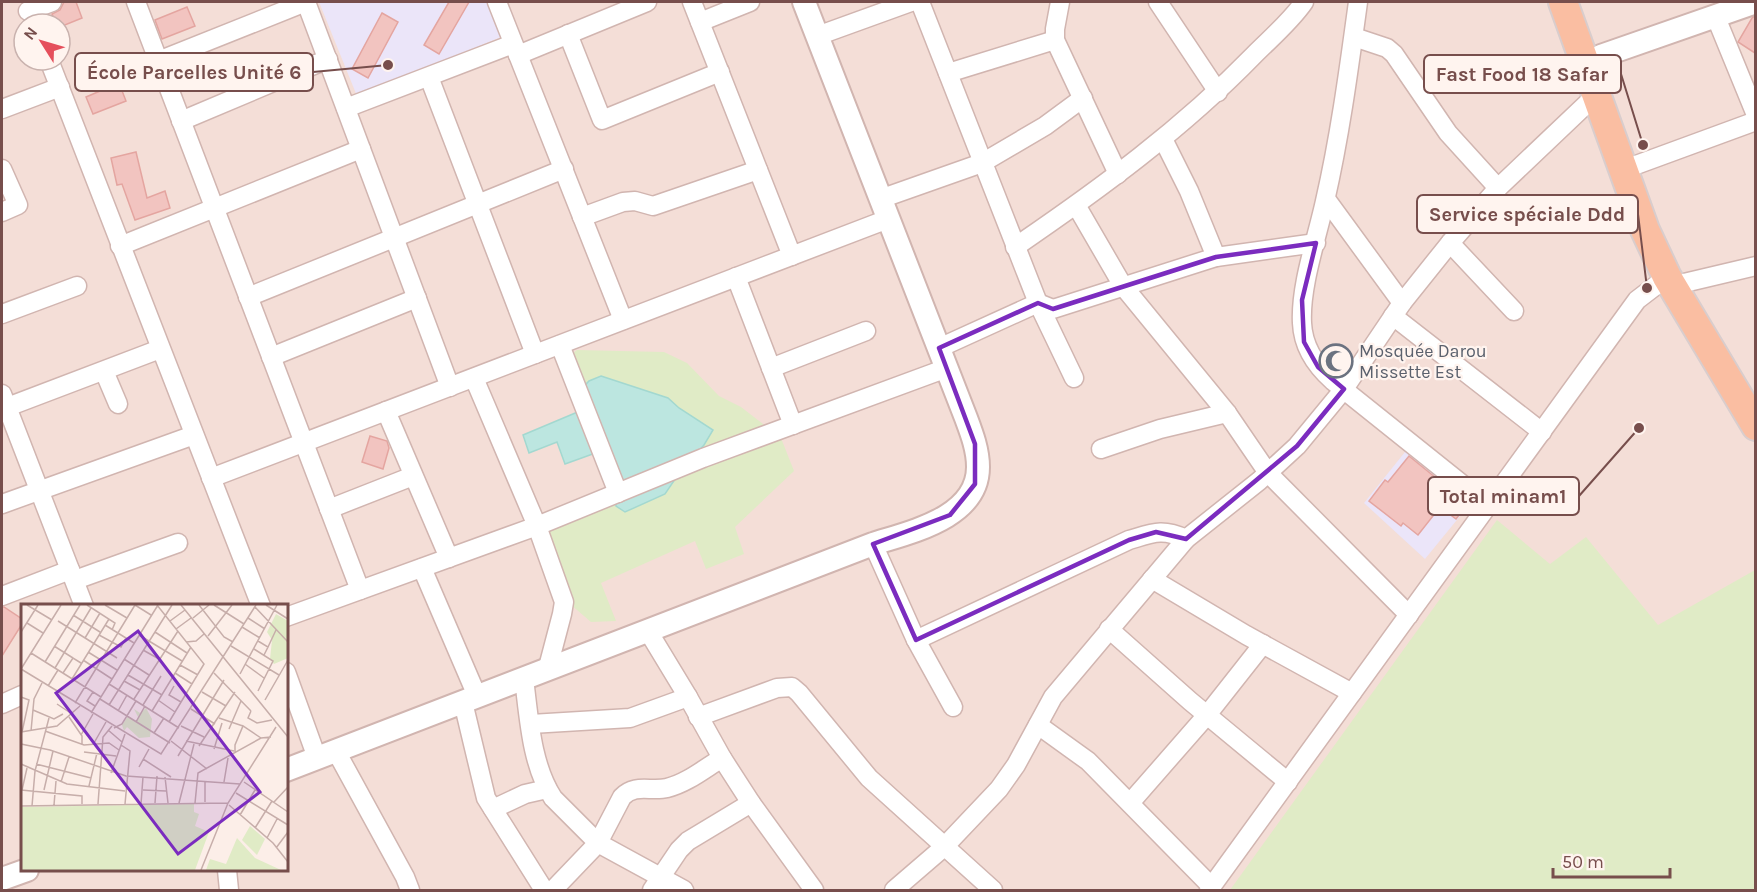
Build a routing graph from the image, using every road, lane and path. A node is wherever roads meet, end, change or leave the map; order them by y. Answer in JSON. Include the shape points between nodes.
{"nodes":[{"id":1,"x":52,"y":2,"type":"edge"},
{"id":2,"x":136,"y":2,"type":"edge"},
{"id":3,"x":306,"y":2,"type":"edge"},
{"id":4,"x":497,"y":2,"type":"edge"},
{"id":5,"x":647,"y":2,"type":"edge"},
{"id":6,"x":692,"y":2,"type":"edge"},
{"id":7,"x":750,"y":2,"type":"edge"},
{"id":8,"x":804,"y":2,"type":"edge"},
{"id":9,"x":910,"y":2,"type":"edge"},
{"id":10,"x":920,"y":2,"type":"edge"},
{"id":11,"x":1060,"y":2,"type":"edge"},
{"id":12,"x":1158,"y":2,"type":"edge"},
{"id":13,"x":1304,"y":2,"type":"edge"},
{"id":14,"x":1358,"y":2,"type":"edge"},
{"id":15,"x":1563,"y":2,"type":"edge"},
{"id":16,"x":1581,"y":2,"type":"edge"},
{"id":17,"x":1755,"y":2,"type":"edge"},
{"id":18,"x":29,"y":12,"type":"edge"},
{"id":19,"x":1715,"y":15,"type":"junction"},
{"id":20,"x":700,"y":22,"type":"junction"},
{"id":21,"x":568,"y":34,"type":"junction"},
{"id":22,"x":817,"y":36,"type":"junction"},
{"id":23,"x":1354,"y":37,"type":"junction"},
{"id":24,"x":1055,"y":40,"type":"junction"},
{"id":25,"x":515,"y":50,"type":"junction"},
{"id":26,"x":1601,"y":56,"type":"junction"},
{"id":27,"x":328,"y":59,"type":"junction"},
{"id":28,"x":158,"y":61,"type":"junction"},
{"id":29,"x":54,"y":72,"type":"edge"},
{"id":30,"x":720,"y":72,"type":"junction"},
{"id":31,"x":948,"y":73,"type":"junction"},
{"id":32,"x":429,"y":76,"type":"junction"},
{"id":33,"x":60,"y":87,"type":"junction"},
{"id":34,"x":1218,"y":92,"type":"junction"},
{"id":35,"x":1596,"y":95,"type":"junction"},
{"id":36,"x":1083,"y":98,"type":"junction"},
{"id":37,"x":3,"y":105,"type":"edge"},
{"id":38,"x":346,"y":108,"type":"junction"},
{"id":39,"x":1755,"y":115,"type":"edge"},
{"id":40,"x":181,"y":121,"type":"junction"},
{"id":41,"x":1755,"y":121,"type":"edge"},
{"id":42,"x":1163,"y":139,"type":"junction"},
{"id":43,"x":361,"y":149,"type":"junction"},
{"id":44,"x":982,"y":163,"type":"junction"},
{"id":45,"x":1636,"y":165,"type":"junction"},
{"id":46,"x":2,"y":169,"type":"edge"},
{"id":47,"x":564,"y":170,"type":"junction"},
{"id":48,"x":758,"y":170,"type":"junction"},
{"id":49,"x":1118,"y":174,"type":"junction"},
{"id":50,"x":1498,"y":188,"type":"junction"},
{"id":51,"x":1326,"y":199,"type":"junction"},
{"id":52,"x":478,"y":204,"type":"junction"},
{"id":53,"x":1076,"y":205,"type":"junction"},
{"id":54,"x":215,"y":208,"type":"junction"},
{"id":55,"x":884,"y":209,"type":"junction"},
{"id":56,"x":2,"y":212,"type":"edge"},
{"id":57,"x":582,"y":217,"type":"junction"},
{"id":58,"x":394,"y":238,"type":"junction"},
{"id":59,"x":1316,"y":243,"type":"junction"},
{"id":60,"x":1450,"y":243,"type":"junction"},
{"id":61,"x":120,"y":246,"type":"junction"},
{"id":62,"x":1015,"y":247,"type":"junction"},
{"id":63,"x":792,"y":256,"type":"junction"},
{"id":64,"x":1216,"y":257,"type":"junction"},
{"id":65,"x":1755,"y":266,"type":"edge"},
{"id":66,"x":736,"y":277,"type":"junction"},
{"id":67,"x":1675,"y":280,"type":"junction"},
{"id":68,"x":76,"y":286,"type":"dead end"},
{"id":69,"x":1123,"y":286,"type":"junction"},
{"id":70,"x":249,"y":297,"type":"junction"},
{"id":71,"x":417,"y":298,"type":"junction"},
{"id":72,"x":1038,"y":303,"type":"junction"},
{"id":73,"x":1397,"y":310,"type":"junction"},
{"id":74,"x":1514,"y":311,"type":"dead end"},
{"id":75,"x":2,"y":314,"type":"edge"},
{"id":76,"x":623,"y":320,"type":"junction"},
{"id":77,"x":866,"y":331,"type":"dead end"},
{"id":78,"x":560,"y":345,"type":"junction"},
{"id":79,"x":160,"y":349,"type":"junction"},
{"id":80,"x":536,"y":354,"type":"junction"},
{"id":81,"x":272,"y":357,"type":"junction"},
{"id":82,"x":943,"y":358,"type":"junction"},
{"id":83,"x":771,"y":368,"type":"junction"},
{"id":84,"x":104,"y":371,"type":"junction"},
{"id":85,"x":474,"y":378,"type":"junction"},
{"id":86,"x":1074,"y":378,"type":"dead end"},
{"id":87,"x":450,"y":387,"type":"junction"},
{"id":88,"x":1344,"y":389,"type":"junction"},
{"id":89,"x":1755,"y":394,"type":"edge"},
{"id":90,"x":3,"y":403,"type":"edge"},
{"id":91,"x":118,"y":404,"type":"dead end"},
{"id":92,"x":386,"y":411,"type":"junction"},
{"id":93,"x":1227,"y":413,"type":"junction"},
{"id":94,"x":793,"y":425,"type":"junction"},
{"id":95,"x":1755,"y":426,"type":"edge"},
{"id":96,"x":1542,"y":432,"type":"junction"},
{"id":97,"x":194,"y":435,"type":"junction"},
{"id":98,"x":304,"y":443,"type":"junction"},
{"id":99,"x":1101,"y":449,"type":"dead end"},
{"id":100,"x":1268,"y":473,"type":"junction"},
{"id":101,"x":414,"y":476,"type":"junction"},
{"id":102,"x":211,"y":478,"type":"junction"},
{"id":103,"x":39,"y":491,"type":"junction"},
{"id":104,"x":618,"y":493,"type":"junction"},
{"id":105,"x":2,"y":504,"type":"edge"},
{"id":106,"x":1488,"y":505,"type":"junction"},
{"id":107,"x":329,"y":509,"type":"junction"},
{"id":108,"x":537,"y":526,"type":"junction"},
{"id":109,"x":1186,"y":539,"type":"junction"},
{"id":110,"x":178,"y":543,"type":"dead end"},
{"id":111,"x":873,"y":544,"type":"junction"},
{"id":112,"x":448,"y":558,"type":"junction"},
{"id":113,"x":422,"y":567,"type":"junction"},
{"id":114,"x":72,"y":575,"type":"junction"},
{"id":115,"x":1152,"y":579,"type":"junction"},
{"id":116,"x":360,"y":590,"type":"junction"},
{"id":117,"x":15,"y":597,"type":"edge"},
{"id":118,"x":83,"y":604,"type":"edge"},
{"id":119,"x":256,"y":604,"type":"edge"},
{"id":120,"x":1409,"y":615,"type":"junction"},
{"id":121,"x":288,"y":616,"type":"edge"},
{"id":122,"x":1109,"y":629,"type":"junction"},
{"id":123,"x":648,"y":631,"type":"junction"},
{"id":124,"x":916,"y":640,"type":"junction"},
{"id":125,"x":1263,"y":644,"type":"junction"},
{"id":126,"x":547,"y":671,"type":"junction"},
{"id":127,"x":524,"y":679,"type":"junction"},
{"id":128,"x":1352,"y":693,"type":"junction"},
{"id":129,"x":291,"y":694,"type":"edge"},
{"id":130,"x":21,"y":695,"type":"edge"},
{"id":131,"x":688,"y":697,"type":"junction"},
{"id":132,"x":470,"y":699,"type":"junction"},
{"id":133,"x":2,"y":704,"type":"edge"},
{"id":134,"x":952,"y":707,"type":"dead end"},
{"id":135,"x":1208,"y":715,"type":"junction"},
{"id":136,"x":698,"y":717,"type":"junction"},
{"id":137,"x":531,"y":724,"type":"junction"},
{"id":138,"x":1038,"y":725,"type":"junction"},
{"id":139,"x":327,"y":754,"type":"junction"},
{"id":140,"x":722,"y":758,"type":"junction"},
{"id":141,"x":288,"y":769,"type":"edge"},
{"id":142,"x":1288,"y":782,"type":"junction"},
{"id":143,"x":547,"y":789,"type":"junction"},
{"id":144,"x":751,"y":803,"type":"junction"},
{"id":145,"x":1130,"y":803,"type":"junction"},
{"id":146,"x":493,"y":809,"type":"junction"},
{"id":147,"x":598,"y":843,"type":"junction"},
{"id":148,"x":944,"y":848,"type":"junction"},
{"id":149,"x":24,"y":871,"type":"edge"},
{"id":150,"x":227,"y":871,"type":"edge"},
{"id":151,"x":2,"y":879,"type":"edge"},
{"id":152,"x":656,"y":884,"type":"edge"},
{"id":153,"x":1210,"y":889,"type":"edge"},
{"id":154,"x":229,"y":891,"type":"edge"},
{"id":155,"x":410,"y":891,"type":"edge"},
{"id":156,"x":544,"y":891,"type":"edge"},
{"id":157,"x":554,"y":891,"type":"edge"},
{"id":158,"x":684,"y":891,"type":"edge"},
{"id":159,"x":814,"y":891,"type":"edge"},
{"id":160,"x":894,"y":891,"type":"edge"},
{"id":161,"x":993,"y":891,"type":"edge"}],
"edges":[{"from":1,"to":18,"type":"street"},
{"from":2,"to":28,"type":"street"},
{"from":3,"to":27,"type":"street"},
{"from":3,"to":28,"type":"street"},
{"from":4,"to":25,"type":"street"},
{"from":5,"to":21,"type":"street"},
{"from":6,"to":20,"type":"street"},
{"from":7,"to":20,"type":"street"},
{"from":8,"to":22,"type":"street"},
{"from":9,"to":22,"type":"street"},
{"from":10,"to":31,"type":"street"},
{"from":11,"to":24,"type":"street"},
{"from":12,"to":34,"type":"street"},
{"from":13,"to":34,"type":"street"},
{"from":14,"to":23,"type":"street"},
{"from":15,"to":35,"type":"main road"},
{"from":16,"to":26,"type":"main road"},
{"from":17,"to":19,"type":"street"},
{"from":19,"to":26,"type":"street"},
{"from":19,"to":39,"type":"street"},
{"from":20,"to":30,"type":"street"},
{"from":21,"to":25,"type":"street"},
{"from":21,"to":30,"type":"street","via":[[602,120]]},
{"from":22,"to":55,"type":"street"},
{"from":23,"to":50,"type":"street","via":[[1394,54],[1448,133]]},
{"from":23,"to":51,"type":"street"},
{"from":24,"to":31,"type":"street"},
{"from":24,"to":36,"type":"street"},
{"from":25,"to":32,"type":"street"},
{"from":25,"to":47,"type":"street"},
{"from":26,"to":45,"type":"main road"},
{"from":27,"to":38,"type":"street"},
{"from":27,"to":40,"type":"street"},
{"from":28,"to":40,"type":"street"},
{"from":29,"to":33,"type":"street"},
{"from":30,"to":48,"type":"street"},
{"from":31,"to":44,"type":"street"},
{"from":32,"to":38,"type":"street"},
{"from":32,"to":52,"type":"street"},
{"from":33,"to":37,"type":"street"},
{"from":33,"to":61,"type":"street"},
{"from":34,"to":42,"type":"street"},
{"from":35,"to":50,"type":"street"},
{"from":35,"to":67,"type":"main road","via":[[1645,230]]},
{"from":36,"to":44,"type":"street"},
{"from":36,"to":49,"type":"street"},
{"from":38,"to":43,"type":"street"},
{"from":40,"to":54,"type":"street"},
{"from":41,"to":45,"type":"street"},
{"from":42,"to":49,"type":"street"},
{"from":42,"to":64,"type":"street"},
{"from":43,"to":54,"type":"street"},
{"from":43,"to":58,"type":"street"},
{"from":44,"to":55,"type":"street"},
{"from":44,"to":62,"type":"street"},
{"from":45,"to":67,"type":"main road"},
{"from":46,"to":56,"type":"street","via":[[18,205]]},
{"from":47,"to":52,"type":"street"},
{"from":47,"to":57,"type":"street"},
{"from":48,"to":57,"type":"street","via":[[653,206],[623,202]]},
{"from":48,"to":63,"type":"street"},
{"from":49,"to":53,"type":"street"},
{"from":50,"to":60,"type":"street"},
{"from":51,"to":59,"type":"street"},
{"from":51,"to":73,"type":"street"},
{"from":52,"to":58,"type":"street"},
{"from":52,"to":80,"type":"street"},
{"from":53,"to":62,"type":"street"},
{"from":53,"to":69,"type":"street"},
{"from":54,"to":61,"type":"street"},
{"from":54,"to":70,"type":"street"},
{"from":55,"to":63,"type":"street"},
{"from":55,"to":82,"type":"street"},
{"from":57,"to":76,"type":"street"},
{"from":58,"to":70,"type":"street"},
{"from":58,"to":71,"type":"street"},
{"from":59,"to":64,"type":"street"},
{"from":59,"to":88,"type":"street","via":[[1302,300],[1304,342],[1318,367]]},
{"from":60,"to":73,"type":"street"},
{"from":60,"to":74,"type":"street"},
{"from":61,"to":79,"type":"street"},
{"from":62,"to":72,"type":"street"},
{"from":63,"to":66,"type":"street"},
{"from":64,"to":69,"type":"street"},
{"from":65,"to":67,"type":"street"},
{"from":66,"to":76,"type":"street"},
{"from":66,"to":83,"type":"street"},
{"from":67,"to":89,"type":"main road"},
{"from":67,"to":95,"type":"main road"},
{"from":67,"to":96,"type":"street","via":[[1637,300]]},
{"from":68,"to":75,"type":"street"},
{"from":69,"to":72,"type":"street","via":[[1053,309]]},
{"from":69,"to":93,"type":"street"},
{"from":70,"to":81,"type":"street"},
{"from":71,"to":81,"type":"street"},
{"from":71,"to":87,"type":"street"},
{"from":72,"to":82,"type":"street"},
{"from":72,"to":86,"type":"street"},
{"from":73,"to":88,"type":"street"},
{"from":73,"to":96,"type":"street"},
{"from":76,"to":78,"type":"street"},
{"from":77,"to":83,"type":"street"},
{"from":78,"to":80,"type":"street"},
{"from":78,"to":104,"type":"street"},
{"from":79,"to":84,"type":"street"},
{"from":79,"to":97,"type":"street"},
{"from":80,"to":85,"type":"street"},
{"from":81,"to":98,"type":"street"},
{"from":82,"to":94,"type":"street"},
{"from":82,"to":111,"type":"street","via":[[975,444],[975,484],[962,505],[945,518]]},
{"from":83,"to":94,"type":"street"},
{"from":84,"to":90,"type":"street"},
{"from":84,"to":91,"type":"street"},
{"from":85,"to":87,"type":"street"},
{"from":85,"to":108,"type":"street"},
{"from":87,"to":92,"type":"street"},
{"from":88,"to":100,"type":"street","via":[[1297,446]]},
{"from":88,"to":106,"type":"street"},
{"from":90,"to":103,"type":"street"},
{"from":92,"to":98,"type":"street"},
{"from":92,"to":101,"type":"street"},
{"from":93,"to":99,"type":"street","via":[[1160,429]]},
{"from":93,"to":100,"type":"street"},
{"from":94,"to":104,"type":"street"},
{"from":96,"to":106,"type":"street"},
{"from":97,"to":102,"type":"street"},
{"from":97,"to":103,"type":"street"},
{"from":98,"to":102,"type":"street"},
{"from":98,"to":107,"type":"street"},
{"from":100,"to":109,"type":"street"},
{"from":100,"to":120,"type":"street"},
{"from":101,"to":107,"type":"street"},
{"from":101,"to":112,"type":"street"},
{"from":102,"to":119,"type":"street"},
{"from":103,"to":105,"type":"street"},
{"from":103,"to":114,"type":"street"},
{"from":104,"to":108,"type":"street"},
{"from":106,"to":120,"type":"street"},
{"from":107,"to":116,"type":"street"},
{"from":108,"to":112,"type":"street"},
{"from":108,"to":126,"type":"street","via":[[564,602]]},
{"from":109,"to":115,"type":"street"},
{"from":109,"to":124,"type":"street","via":[[1170,532],[1156,532],[1129,540]]},
{"from":110,"to":114,"type":"street"},
{"from":111,"to":123,"type":"street"},
{"from":111,"to":124,"type":"street"},
{"from":112,"to":113,"type":"street"},
{"from":113,"to":116,"type":"street"},
{"from":113,"to":132,"type":"street"},
{"from":114,"to":117,"type":"street"},
{"from":114,"to":118,"type":"street"},
{"from":115,"to":122,"type":"street"},
{"from":115,"to":125,"type":"street"},
{"from":116,"to":121,"type":"street"},
{"from":120,"to":128,"type":"street"},
{"from":122,"to":135,"type":"street"},
{"from":122,"to":138,"type":"street","via":[[1053,698]]},
{"from":123,"to":126,"type":"street"},
{"from":123,"to":131,"type":"street"},
{"from":124,"to":134,"type":"street"},
{"from":125,"to":128,"type":"street"},
{"from":125,"to":135,"type":"street"},
{"from":126,"to":127,"type":"street"},
{"from":127,"to":132,"type":"street"},
{"from":127,"to":137,"type":"street"},
{"from":128,"to":142,"type":"street"},
{"from":129,"to":139,"type":"street"},
{"from":130,"to":133,"type":"street"},
{"from":131,"to":136,"type":"street"},
{"from":131,"to":137,"type":"street","via":[[630,718]]},
{"from":132,"to":139,"type":"street"},
{"from":132,"to":146,"type":"street","via":[[486,798]]},
{"from":135,"to":142,"type":"street"},
{"from":135,"to":145,"type":"street"},
{"from":136,"to":140,"type":"street"},
{"from":136,"to":148,"type":"street","via":[[777,688],[792,687],[869,778]]},
{"from":137,"to":143,"type":"street","via":[[538,765]]},
{"from":138,"to":145,"type":"street","via":[[1088,761]]},
{"from":138,"to":148,"type":"street","via":[[999,789]]},
{"from":139,"to":141,"type":"street"},
{"from":139,"to":155,"type":"street"},
{"from":140,"to":144,"type":"street"},
{"from":140,"to":147,"type":"street","via":[[682,783],[657,790],[627,791]]},
{"from":142,"to":153,"type":"street"},
{"from":143,"to":146,"type":"street"},
{"from":143,"to":147,"type":"street"},
{"from":144,"to":152,"type":"street","via":[[688,841]]},
{"from":144,"to":159,"type":"street"},
{"from":145,"to":153,"type":"street"},
{"from":146,"to":156,"type":"street"},
{"from":147,"to":152,"type":"street"},
{"from":147,"to":157,"type":"street"},
{"from":148,"to":160,"type":"street"},
{"from":148,"to":161,"type":"street"},
{"from":149,"to":151,"type":"street"},
{"from":150,"to":154,"type":"street"},
{"from":152,"to":158,"type":"street"}]}
